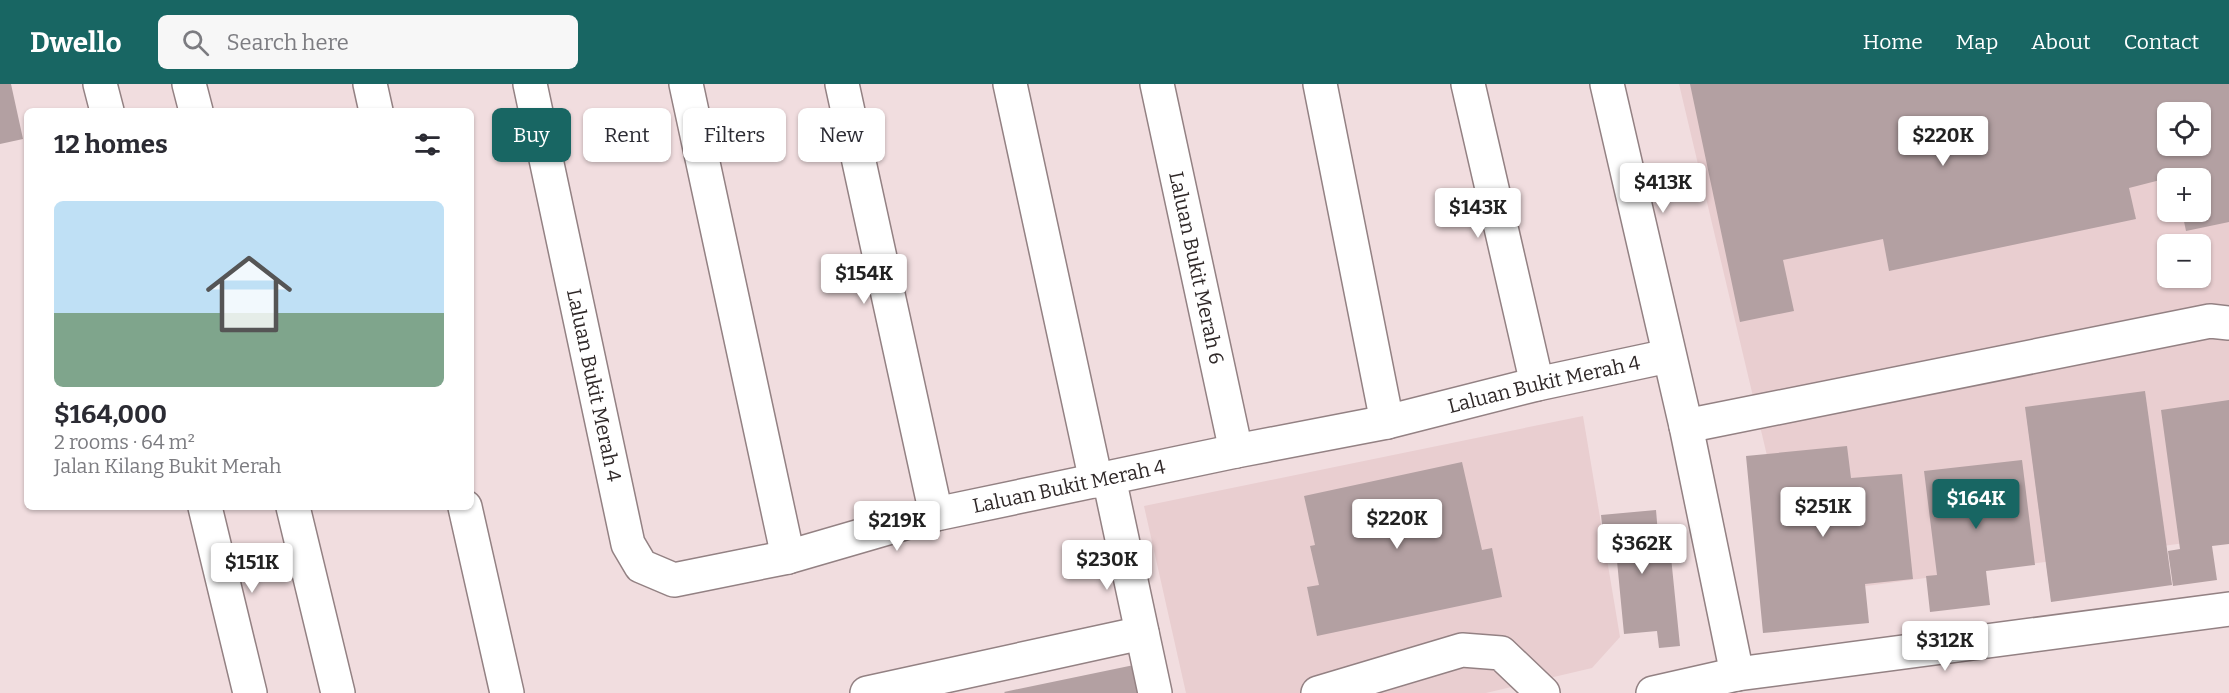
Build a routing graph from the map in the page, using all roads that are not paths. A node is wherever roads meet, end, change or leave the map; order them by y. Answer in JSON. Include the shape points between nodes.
{"nodes":[{"id":1,"x":100,"y":84,"type":"edge"},
{"id":2,"x":189,"y":84,"type":"edge"},
{"id":3,"x":370,"y":84,"type":"edge"},
{"id":4,"x":531,"y":84,"type":"edge"},
{"id":5,"x":686,"y":84,"type":"edge"},
{"id":6,"x":842,"y":84,"type":"edge"},
{"id":7,"x":1010,"y":84,"type":"edge"},
{"id":8,"x":1157,"y":84,"type":"edge"},
{"id":9,"x":1320,"y":84,"type":"edge"},
{"id":10,"x":1468,"y":84,"type":"edge"},
{"id":11,"x":1607,"y":84,"type":"edge"},
{"id":12,"x":106,"y":108,"type":"edge"},
{"id":13,"x":195,"y":108,"type":"edge"},
{"id":14,"x":375,"y":108,"type":"edge"},
{"id":15,"x":2229,"y":323,"type":"edge"},
{"id":16,"x":1668,"y":356,"type":"junction"},
{"id":17,"x":1537,"y":384,"type":"junction"},
{"id":18,"x":1387,"y":422,"type":"junction"},
{"id":19,"x":1686,"y":426,"type":"junction"},
{"id":20,"x":1236,"y":451,"type":"junction"},
{"id":21,"x":1103,"y":480,"type":"junction"},
{"id":22,"x":205,"y":510,"type":"edge"},
{"id":23,"x":294,"y":510,"type":"edge"},
{"id":24,"x":466,"y":510,"type":"edge"},
{"id":25,"x":936,"y":514,"type":"junction"},
{"id":26,"x":788,"y":557,"type":"junction"},
{"id":27,"x":2229,"y":609,"type":"edge"},
{"id":28,"x":1142,"y":633,"type":"junction"},
{"id":29,"x":1737,"y":674,"type":"junction"},
{"id":30,"x":250,"y":693,"type":"edge"},
{"id":31,"x":338,"y":693,"type":"edge"},
{"id":32,"x":507,"y":693,"type":"edge"},
{"id":33,"x":867,"y":693,"type":"edge"},
{"id":34,"x":1155,"y":693,"type":"edge"},
{"id":35,"x":1318,"y":693,"type":"edge"},
{"id":36,"x":1543,"y":693,"type":"edge"},
{"id":37,"x":1653,"y":693,"type":"edge"}],
"edges":[{"from":1,"to":12,"type":"street"},
{"from":2,"to":13,"type":"street"},
{"from":3,"to":14,"type":"street"},
{"from":4,"to":26,"type":"street","name":"Laluan Bukit Merah 4","via":[[628,544],[641,566],[674,580]]},
{"from":5,"to":26,"type":"street"},
{"from":6,"to":25,"type":"street"},
{"from":7,"to":21,"type":"street"},
{"from":8,"to":20,"type":"street","name":"Laluan Bukit Merah 6"},
{"from":9,"to":18,"type":"street"},
{"from":10,"to":17,"type":"street"},
{"from":11,"to":16,"type":"street"},
{"from":15,"to":19,"type":"street","via":[[2210,321]]},
{"from":16,"to":17,"type":"street","name":"Laluan Bukit Merah 4"},
{"from":16,"to":19,"type":"street"},
{"from":17,"to":18,"type":"street","name":"Laluan Bukit Merah 4"},
{"from":18,"to":20,"type":"street","name":"Laluan Bukit Merah 4"},
{"from":19,"to":29,"type":"street"},
{"from":20,"to":21,"type":"street","name":"Laluan Bukit Merah 4"},
{"from":21,"to":25,"type":"street","name":"Laluan Bukit Merah 4"},
{"from":21,"to":28,"type":"street"},
{"from":22,"to":30,"type":"street"},
{"from":23,"to":31,"type":"street"},
{"from":24,"to":32,"type":"street"},
{"from":25,"to":26,"type":"street","name":"Laluan Bukit Merah 4"},
{"from":27,"to":29,"type":"street"},
{"from":28,"to":33,"type":"street"},
{"from":28,"to":34,"type":"street"},
{"from":29,"to":37,"type":"street"},
{"from":35,"to":36,"type":"street","via":[[1462,650],[1501,653]]}]}
